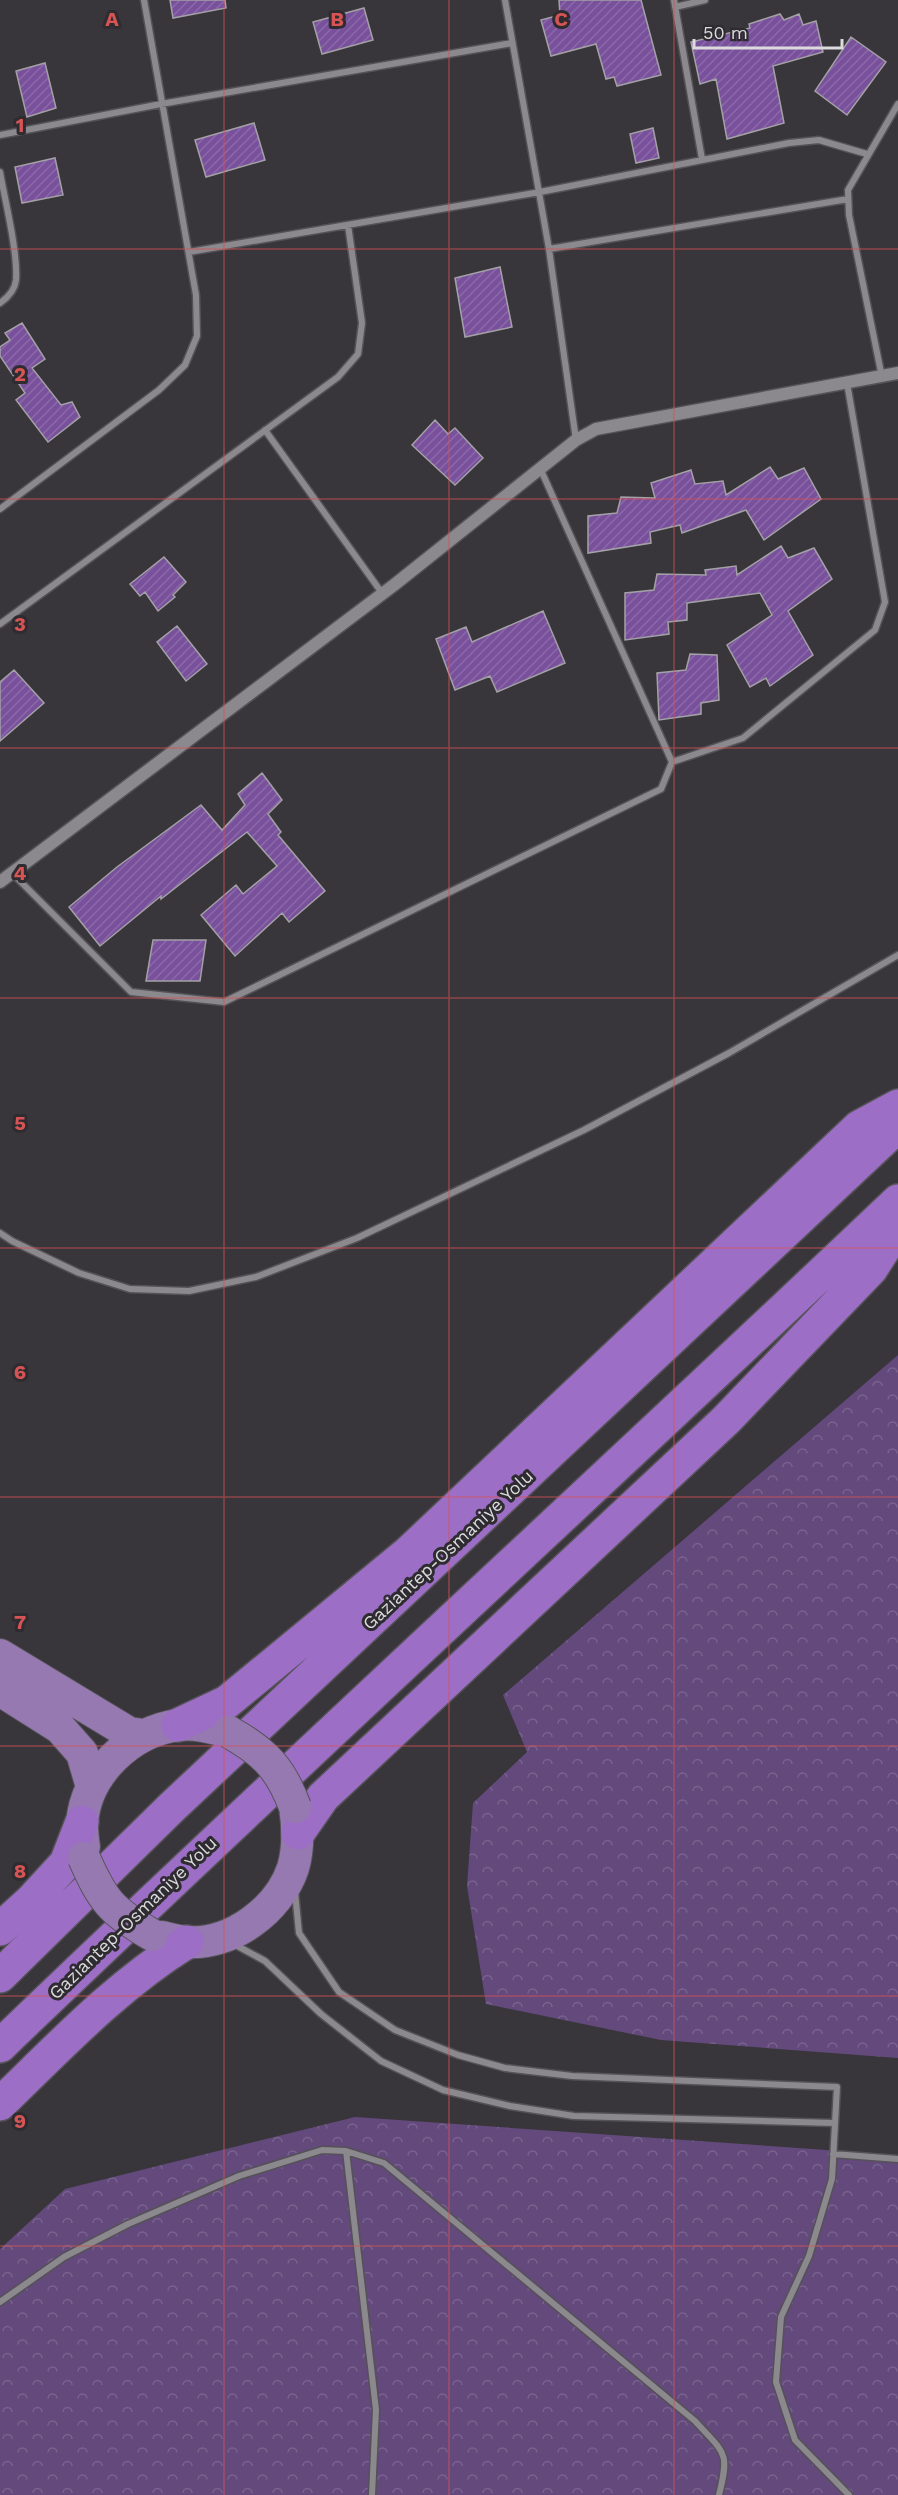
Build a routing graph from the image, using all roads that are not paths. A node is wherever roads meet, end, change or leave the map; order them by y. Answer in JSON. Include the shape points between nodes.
{"nodes":[{"id":1,"x":144,"y":0,"type":"edge"},
{"id":2,"x":505,"y":0,"type":"edge"},
{"id":3,"x":705,"y":0,"type":"edge"},
{"id":4,"x":675,"y":3,"type":"edge"},
{"id":5,"x":512,"y":43,"type":"junction"},
{"id":6,"x":161,"y":104,"type":"junction"},
{"id":7,"x":898,"y":104,"type":"edge"},
{"id":8,"x":0,"y":135,"type":"edge"},
{"id":9,"x":867,"y":154,"type":"junction"},
{"id":10,"x":702,"y":159,"type":"junction"},
{"id":11,"x":0,"y":172,"type":"edge"},
{"id":12,"x":540,"y":192,"type":"junction"},
{"id":13,"x":848,"y":199,"type":"junction"},
{"id":14,"x":348,"y":225,"type":"junction"},
{"id":15,"x":549,"y":249,"type":"junction"},
{"id":16,"x":189,"y":252,"type":"junction"},
{"id":17,"x":0,"y":303,"type":"edge"},
{"id":18,"x":898,"y":373,"type":"edge"},
{"id":19,"x":882,"y":377,"type":"junction"},
{"id":20,"x":847,"y":383,"type":"junction"},
{"id":21,"x":265,"y":430,"type":"junction"},
{"id":22,"x":576,"y":440,"type":"junction"},
{"id":23,"x":540,"y":468,"type":"junction"},
{"id":24,"x":0,"y":509,"type":"edge"},
{"id":25,"x":382,"y":593,"type":"junction"},
{"id":26,"x":0,"y":624,"type":"edge"},
{"id":27,"x":672,"y":762,"type":"junction"},
{"id":28,"x":12,"y":873,"type":"junction"},
{"id":29,"x":0,"y":882,"type":"edge"},
{"id":30,"x":898,"y":955,"type":"edge"},
{"id":31,"x":898,"y":1106,"type":"edge"},
{"id":32,"x":898,"y":1126,"type":"edge"},
{"id":33,"x":898,"y":1201,"type":"edge"},
{"id":34,"x":898,"y":1227,"type":"edge"},
{"id":35,"x":0,"y":1233,"type":"edge"},
{"id":36,"x":0,"y":1655,"type":"edge"},
{"id":37,"x":0,"y":1690,"type":"edge"},
{"id":38,"x":178,"y":1725,"type":"junction"},
{"id":39,"x":143,"y":1735,"type":"junction"},
{"id":40,"x":92,"y":1787,"type":"junction"},
{"id":41,"x":297,"y":1820,"type":"junction"},
{"id":42,"x":82,"y":1822,"type":"junction"},
{"id":43,"x":293,"y":1868,"type":"junction"},
{"id":44,"x":0,"y":1929,"type":"edge"},
{"id":45,"x":221,"y":1938,"type":"junction"},
{"id":46,"x":186,"y":1942,"type":"junction"},
{"id":47,"x":0,"y":1976,"type":"edge"},
{"id":48,"x":0,"y":2046,"type":"edge"},
{"id":49,"x":0,"y":2104,"type":"edge"},
{"id":50,"x":834,"y":2123,"type":"junction"},
{"id":51,"x":346,"y":2151,"type":"junction"},
{"id":52,"x":833,"y":2154,"type":"junction"},
{"id":53,"x":898,"y":2159,"type":"edge"},
{"id":54,"x":0,"y":2302,"type":"edge"},
{"id":55,"x":372,"y":2495,"type":"edge"},
{"id":56,"x":719,"y":2495,"type":"edge"},
{"id":57,"x":849,"y":2495,"type":"edge"}],
"edges":[{"from":1,"to":6,"type":"street"},
{"from":2,"to":5,"type":"street"},
{"from":3,"to":4,"type":"street"},
{"from":4,"to":10,"type":"street"},
{"from":5,"to":6,"type":"street"},
{"from":5,"to":12,"type":"street"},
{"from":6,"to":8,"type":"street"},
{"from":6,"to":16,"type":"street"},
{"from":7,"to":9,"type":"street"},
{"from":9,"to":10,"type":"street","via":[[819,140]]},
{"from":9,"to":13,"type":"street","via":[[848,190]]},
{"from":10,"to":12,"type":"street"},
{"from":11,"to":17,"type":"street","via":[[16,282],[9,297]]},
{"from":12,"to":14,"type":"street"},
{"from":12,"to":15,"type":"street"},
{"from":13,"to":15,"type":"street"},
{"from":13,"to":19,"type":"street"},
{"from":14,"to":16,"type":"street"},
{"from":14,"to":21,"type":"street","via":[[362,323],[358,354],[338,377]]},
{"from":15,"to":22,"type":"street"},
{"from":16,"to":24,"type":"street","via":[[197,336],[185,365],[159,390]]},
{"from":18,"to":19,"type":"street"},
{"from":19,"to":20,"type":"street"},
{"from":20,"to":22,"type":"street","via":[[596,429]]},
{"from":20,"to":27,"type":"street","via":[[885,602],[875,630],[743,738]]},
{"from":21,"to":25,"type":"street"},
{"from":21,"to":26,"type":"street"},
{"from":22,"to":23,"type":"street"},
{"from":23,"to":25,"type":"street"},
{"from":23,"to":27,"type":"street"},
{"from":25,"to":28,"type":"street"},
{"from":27,"to":28,"type":"street","via":[[661,789],[224,1002],[131,992]]},
{"from":28,"to":29,"type":"street"},
{"from":30,"to":35,"type":"street","via":[[729,1053],[584,1130],[357,1238],[256,1277],[189,1291],[130,1289],[79,1273]]},
{"from":31,"to":38,"type":"highway","via":[[859,1127],[408,1553],[227,1702]]},
{"from":32,"to":47,"type":"highway","name":"Gaziantep-Osmaniye Yolu","via":[[171,1808]]},
{"from":33,"to":48,"type":"highway","name":"Gaziantep-Osmaniye Yolu"},
{"from":34,"to":41,"type":"highway","via":[[871,1269],[726,1420]]},
{"from":36,"to":39,"type":"main road","via":[[129,1733]]},
{"from":37,"to":40,"type":"main road","via":[[60,1728],[82,1753]]},
{"from":38,"to":39,"type":"main road"},
{"from":38,"to":41,"type":"main road","bridge":true,"via":[[204,1725],[252,1744],[286,1783]]},
{"from":39,"to":40,"type":"main road","via":[[113,1756]]},
{"from":40,"to":42,"type":"main road"},
{"from":41,"to":43,"type":"main road"},
{"from":42,"to":44,"type":"highway","via":[[66,1863]]},
{"from":42,"to":46,"type":"main road","bridge":true,"via":[[84,1858],[98,1891],[121,1917],[152,1935]]},
{"from":43,"to":45,"type":"main road","via":[[277,1898],[252,1923]]},
{"from":43,"to":50,"type":"street","via":[[299,1933],[339,1992],[395,2030],[458,2055],[505,2068],[572,2076],[837,2087]]},
{"from":45,"to":46,"type":"main road"},
{"from":45,"to":50,"type":"street","via":[[265,1961],[321,2014],[381,2061],[443,2090],[574,2116]]},
{"from":46,"to":49,"type":"highway","via":[[157,1960],[101,2006]]},
{"from":50,"to":52,"type":"street"},
{"from":51,"to":54,"type":"street","via":[[322,2150],[239,2176],[128,2224],[64,2257]]},
{"from":51,"to":55,"type":"street","via":[[376,2410]]},
{"from":51,"to":56,"type":"street","via":[[384,2163],[695,2421],[721,2449],[726,2464]]},
{"from":52,"to":53,"type":"street"},
{"from":52,"to":57,"type":"street","via":[[832,2179],[820,2226],[781,2317],[776,2382],[795,2440]]}]}
